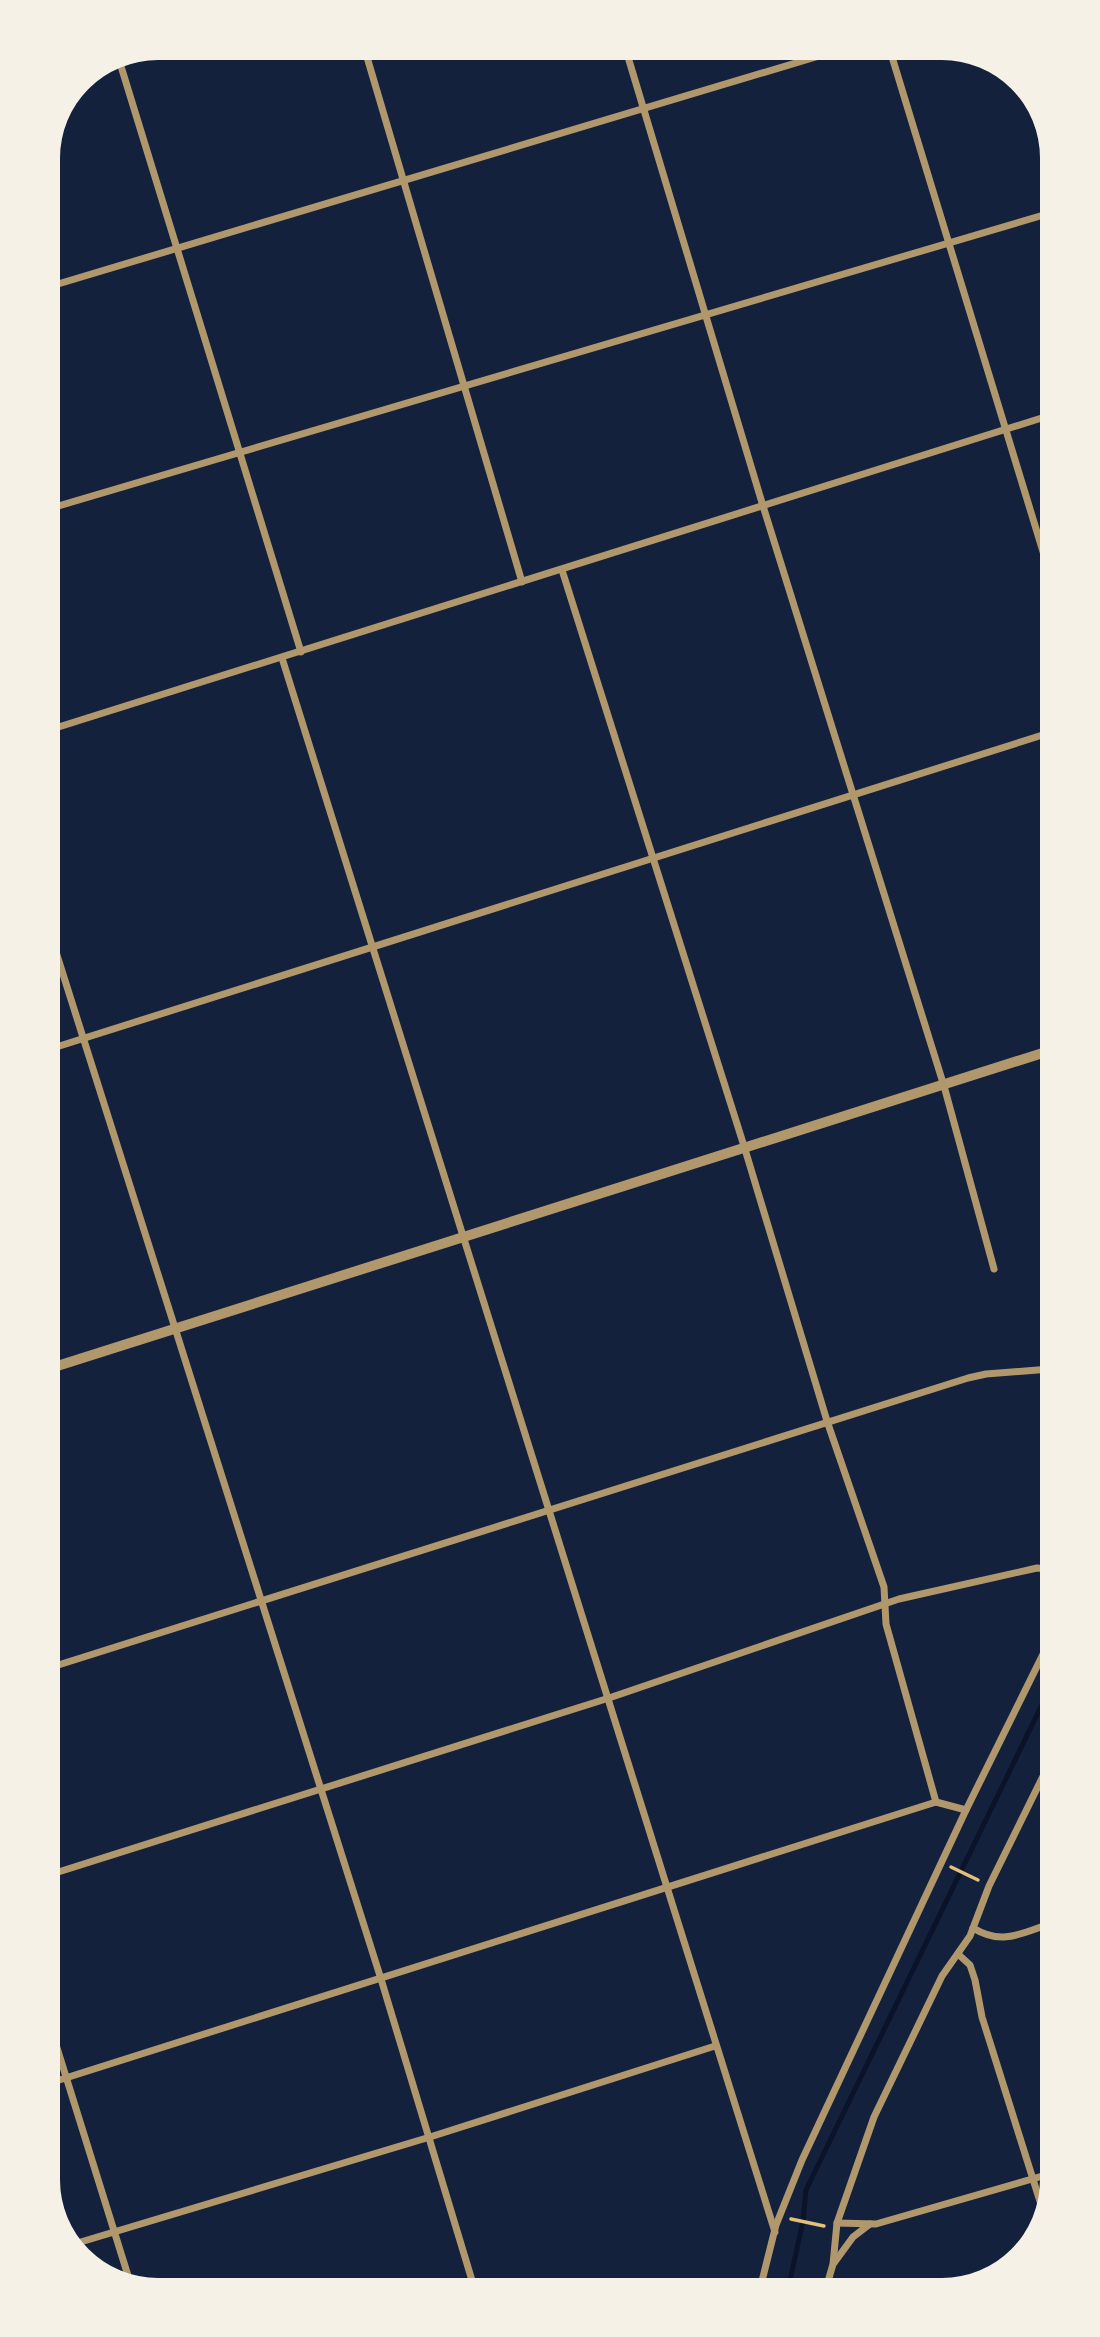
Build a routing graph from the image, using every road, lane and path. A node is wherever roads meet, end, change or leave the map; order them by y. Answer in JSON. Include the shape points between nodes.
{"nodes":[{"id":1,"x":368,"y":59,"type":"edge"},
{"id":2,"x":629,"y":60,"type":"edge"},
{"id":3,"x":807,"y":60,"type":"edge"},
{"id":4,"x":893,"y":60,"type":"edge"},
{"id":5,"x":121,"y":67,"type":"edge"},
{"id":6,"x":644,"y":110,"type":"junction"},
{"id":7,"x":402,"y":180,"type":"junction"},
{"id":8,"x":1040,"y":216,"type":"edge"},
{"id":9,"x":948,"y":243,"type":"junction"},
{"id":10,"x":176,"y":249,"type":"junction"},
{"id":11,"x":60,"y":283,"type":"edge"},
{"id":12,"x":706,"y":314,"type":"junction"},
{"id":13,"x":462,"y":386,"type":"junction"},
{"id":14,"x":1040,"y":419,"type":"edge"},
{"id":15,"x":1004,"y":430,"type":"junction"},
{"id":16,"x":238,"y":451,"type":"junction"},
{"id":17,"x":60,"y":505,"type":"edge"},
{"id":18,"x":763,"y":506,"type":"junction"},
{"id":19,"x":1040,"y":543,"type":"edge"},
{"id":20,"x":562,"y":570,"type":"junction"},
{"id":21,"x":522,"y":582,"type":"junction"},
{"id":22,"x":301,"y":652,"type":"junction"},
{"id":23,"x":282,"y":658,"type":"junction"},
{"id":24,"x":60,"y":727,"type":"edge"},
{"id":25,"x":1040,"y":736,"type":"edge"},
{"id":26,"x":852,"y":795,"type":"junction"},
{"id":27,"x":651,"y":858,"type":"junction"},
{"id":28,"x":373,"y":947,"type":"junction"},
{"id":29,"x":60,"y":962,"type":"edge"},
{"id":30,"x":85,"y":1038,"type":"junction"},
{"id":31,"x":60,"y":1046,"type":"edge"},
{"id":32,"x":1040,"y":1054,"type":"edge"},
{"id":33,"x":944,"y":1086,"type":"junction"},
{"id":34,"x":744,"y":1146,"type":"junction"},
{"id":35,"x":463,"y":1237,"type":"junction"},
{"id":36,"x":994,"y":1269,"type":"dead end"},
{"id":37,"x":177,"y":1329,"type":"junction"},
{"id":38,"x":59,"y":1365,"type":"edge"},
{"id":39,"x":1040,"y":1370,"type":"edge"},
{"id":40,"x":827,"y":1421,"type":"junction"},
{"id":41,"x":551,"y":1511,"type":"junction"},
{"id":42,"x":1040,"y":1568,"type":"edge"},
{"id":43,"x":261,"y":1603,"type":"junction"},
{"id":44,"x":887,"y":1605,"type":"junction"},
{"id":45,"x":1040,"y":1660,"type":"edge"},
{"id":46,"x":59,"y":1665,"type":"edge"},
{"id":47,"x":609,"y":1698,"type":"junction"},
{"id":48,"x":1040,"y":1782,"type":"edge"},
{"id":49,"x":322,"y":1790,"type":"junction"},
{"id":50,"x":936,"y":1802,"type":"junction"},
{"id":51,"x":966,"y":1810,"type":"junction"},
{"id":52,"x":950,"y":1867,"type":"dead end"},
{"id":53,"x":59,"y":1872,"type":"edge"},
{"id":54,"x":977,"y":1879,"type":"dead end"},
{"id":55,"x":669,"y":1887,"type":"junction"},
{"id":56,"x":1040,"y":1927,"type":"edge"},
{"id":57,"x":973,"y":1928,"type":"junction"},
{"id":58,"x":958,"y":1954,"type":"junction"},
{"id":59,"x":382,"y":1979,"type":"junction"},
{"id":60,"x":715,"y":2046,"type":"junction"},
{"id":61,"x":59,"y":2054,"type":"edge"},
{"id":62,"x":67,"y":2078,"type":"junction"},
{"id":63,"x":59,"y":2080,"type":"edge"},
{"id":64,"x":430,"y":2137,"type":"junction"},
{"id":65,"x":1040,"y":2177,"type":"edge"},
{"id":66,"x":1034,"y":2179,"type":"junction"},
{"id":67,"x":1039,"y":2197,"type":"edge"},
{"id":68,"x":791,"y":2219,"type":"dead end"},
{"id":69,"x":836,"y":2223,"type":"junction"},
{"id":70,"x":871,"y":2224,"type":"junction"},
{"id":71,"x":824,"y":2226,"type":"dead end"},
{"id":72,"x":115,"y":2232,"type":"junction"},
{"id":73,"x":775,"y":2232,"type":"junction"},
{"id":74,"x":82,"y":2242,"type":"edge"},
{"id":75,"x":833,"y":2264,"type":"junction"},
{"id":76,"x":127,"y":2272,"type":"edge"},
{"id":77,"x":471,"y":2277,"type":"edge"},
{"id":78,"x":763,"y":2278,"type":"edge"},
{"id":79,"x":829,"y":2278,"type":"edge"}],
"edges":[{"from":1,"to":7,"type":"street"},
{"from":2,"to":6,"type":"street"},
{"from":3,"to":6,"type":"street"},
{"from":4,"to":9,"type":"street"},
{"from":5,"to":10,"type":"street"},
{"from":6,"to":7,"type":"street"},
{"from":6,"to":12,"type":"street"},
{"from":7,"to":10,"type":"street"},
{"from":7,"to":13,"type":"street"},
{"from":8,"to":9,"type":"street"},
{"from":9,"to":12,"type":"street"},
{"from":9,"to":15,"type":"street"},
{"from":10,"to":11,"type":"street"},
{"from":10,"to":16,"type":"street"},
{"from":12,"to":13,"type":"street"},
{"from":12,"to":18,"type":"street"},
{"from":13,"to":16,"type":"street"},
{"from":13,"to":21,"type":"street"},
{"from":14,"to":15,"type":"street"},
{"from":15,"to":18,"type":"street"},
{"from":15,"to":19,"type":"street"},
{"from":16,"to":17,"type":"street"},
{"from":16,"to":22,"type":"street"},
{"from":18,"to":20,"type":"street"},
{"from":18,"to":26,"type":"street"},
{"from":20,"to":21,"type":"street"},
{"from":20,"to":27,"type":"street"},
{"from":21,"to":22,"type":"street"},
{"from":22,"to":23,"type":"street"},
{"from":23,"to":24,"type":"street"},
{"from":23,"to":28,"type":"street"},
{"from":25,"to":26,"type":"street"},
{"from":26,"to":27,"type":"street"},
{"from":26,"to":33,"type":"street"},
{"from":27,"to":28,"type":"street"},
{"from":27,"to":34,"type":"street"},
{"from":28,"to":30,"type":"street"},
{"from":28,"to":35,"type":"street"},
{"from":29,"to":30,"type":"street"},
{"from":30,"to":31,"type":"street"},
{"from":30,"to":37,"type":"street"},
{"from":32,"to":33,"type":"street"},
{"from":33,"to":34,"type":"street"},
{"from":33,"to":36,"type":"street"},
{"from":34,"to":35,"type":"street"},
{"from":34,"to":40,"type":"street"},
{"from":35,"to":37,"type":"street"},
{"from":35,"to":41,"type":"street"},
{"from":37,"to":38,"type":"street"},
{"from":37,"to":43,"type":"street"},
{"from":39,"to":40,"type":"street","via":[[986,1374]]},
{"from":40,"to":41,"type":"street"},
{"from":40,"to":44,"type":"street"},
{"from":41,"to":43,"type":"street"},
{"from":41,"to":47,"type":"street"},
{"from":42,"to":44,"type":"street"},
{"from":43,"to":46,"type":"street"},
{"from":43,"to":49,"type":"street"},
{"from":44,"to":47,"type":"street"},
{"from":44,"to":50,"type":"street","via":[[886,1624]]},
{"from":45,"to":51,"type":"street"},
{"from":47,"to":49,"type":"street"},
{"from":47,"to":55,"type":"street"},
{"from":48,"to":57,"type":"street"},
{"from":49,"to":53,"type":"street"},
{"from":49,"to":59,"type":"street"},
{"from":50,"to":51,"type":"street"},
{"from":50,"to":55,"type":"street"},
{"from":51,"to":73,"type":"street","via":[[802,2160]]},
{"from":52,"to":54,"type":"path"},
{"from":55,"to":59,"type":"street"},
{"from":55,"to":60,"type":"street"},
{"from":56,"to":57,"type":"street","via":[[989,1938]]},
{"from":57,"to":58,"type":"street"},
{"from":58,"to":66,"type":"street","via":[[970,1965]]},
{"from":58,"to":69,"type":"street","via":[[942,1976],[874,2117]]},
{"from":59,"to":62,"type":"street"},
{"from":59,"to":64,"type":"street"},
{"from":60,"to":64,"type":"street"},
{"from":60,"to":73,"type":"street"},
{"from":61,"to":62,"type":"street"},
{"from":62,"to":63,"type":"street"},
{"from":62,"to":72,"type":"street"},
{"from":64,"to":72,"type":"street"},
{"from":64,"to":77,"type":"street"},
{"from":65,"to":66,"type":"street"},
{"from":66,"to":67,"type":"street"},
{"from":66,"to":70,"type":"street"},
{"from":68,"to":71,"type":"path"},
{"from":69,"to":70,"type":"street"},
{"from":69,"to":75,"type":"street"},
{"from":70,"to":75,"type":"street","via":[[853,2237]]},
{"from":72,"to":74,"type":"street"},
{"from":72,"to":76,"type":"street"},
{"from":73,"to":78,"type":"street"},
{"from":75,"to":79,"type":"street"}]}
